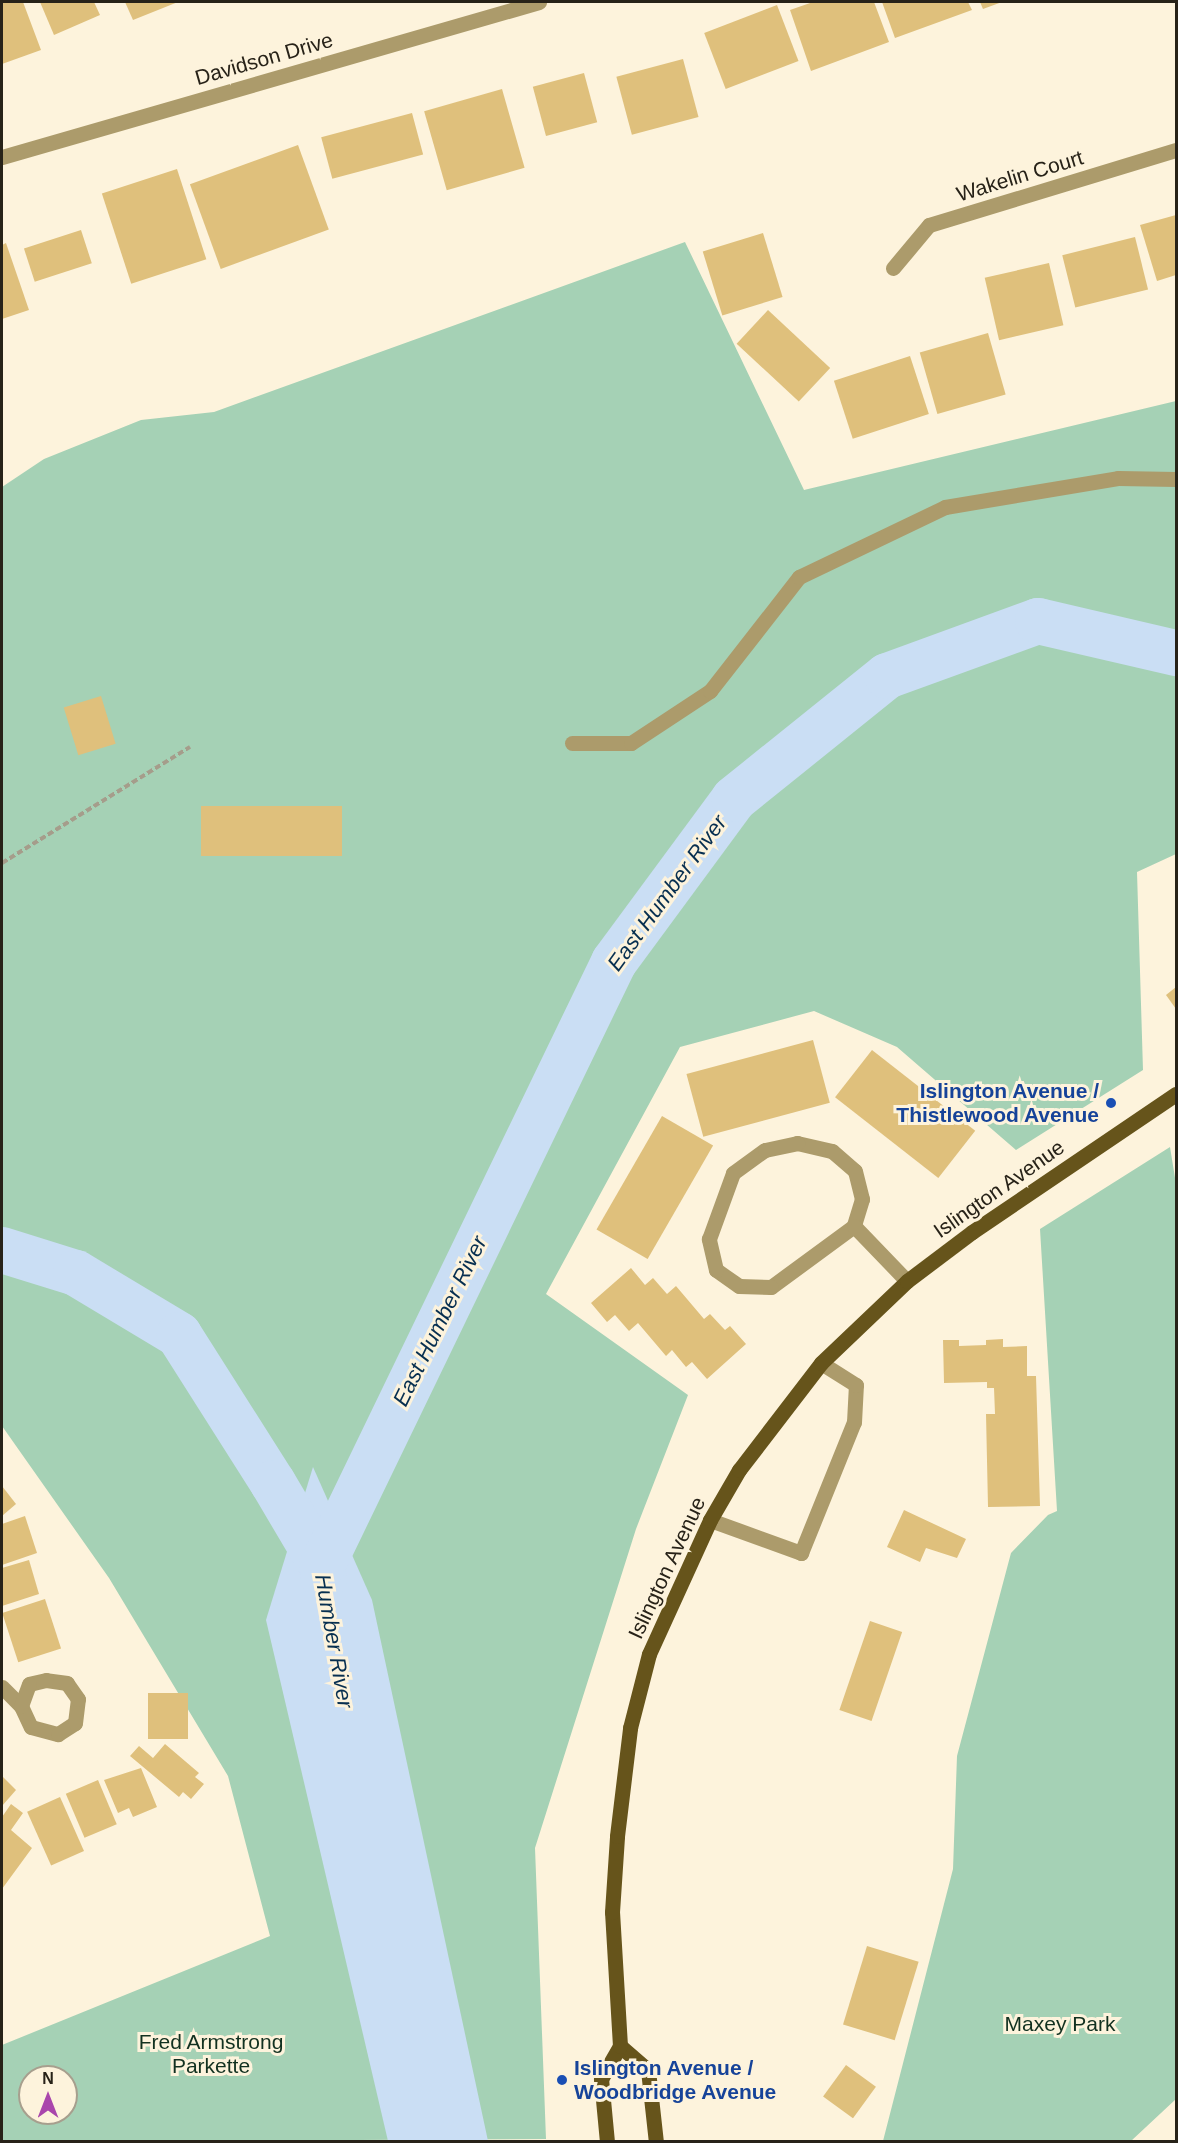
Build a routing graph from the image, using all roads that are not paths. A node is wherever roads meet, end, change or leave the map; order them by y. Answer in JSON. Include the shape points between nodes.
{"nodes":[{"id":1,"x":539,"y":2,"type":"edge"},
{"id":2,"x":1176,"y":150,"type":"edge"},
{"id":3,"x":2,"y":157,"type":"edge"},
{"id":4,"x":893,"y":268,"type":"dead end"},
{"id":5,"x":1176,"y":479,"type":"edge"},
{"id":6,"x":572,"y":743,"type":"dead end"},
{"id":7,"x":1176,"y":1094,"type":"edge"},
{"id":8,"x":854,"y":1226,"type":"junction"},
{"id":9,"x":907,"y":1281,"type":"junction"},
{"id":10,"x":821,"y":1363,"type":"junction"},
{"id":11,"x":710,"y":1520,"type":"junction"},
{"id":12,"x":2,"y":1687,"type":"edge"},
{"id":13,"x":21,"y":1706,"type":"dead end"},
{"id":14,"x":620,"y":2046,"type":"junction"},
{"id":15,"x":608,"y":2142,"type":"edge"},
{"id":16,"x":656,"y":2142,"type":"edge"}],
"edges":[{"from":1,"to":3,"type":"street","name":"Davidson Drive"},
{"from":2,"to":4,"type":"street","name":"Wakelin Court","via":[[929,225]]},
{"from":5,"to":6,"type":"street","via":[[1118,478],[945,507],[799,577],[710,691],[631,742]]},
{"from":7,"to":9,"type":"main road","name":"Islington Avenue","via":[[972,1232]]},
{"from":8,"to":8,"type":"street","via":[[862,1199],[855,1171],[832,1151],[797,1143],[765,1150],[733,1173],[709,1239],[716,1270],[739,1287],[771,1287]]},
{"from":8,"to":9,"type":"street"},
{"from":9,"to":10,"type":"main road","name":"Islington Avenue"},
{"from":10,"to":11,"type":"main road","name":"Islington Avenue","via":[[739,1470]]},
{"from":10,"to":11,"type":"street","via":[[856,1385],[854,1422],[801,1553]]},
{"from":11,"to":14,"type":"main road","name":"Islington Avenue","via":[[649,1654],[630,1728],[612,1912]]},
{"from":12,"to":13,"type":"street"},
{"from":14,"to":15,"type":"main road","via":[[601,2079]]},
{"from":14,"to":16,"type":"main road","via":[[648,2070]]}]}
